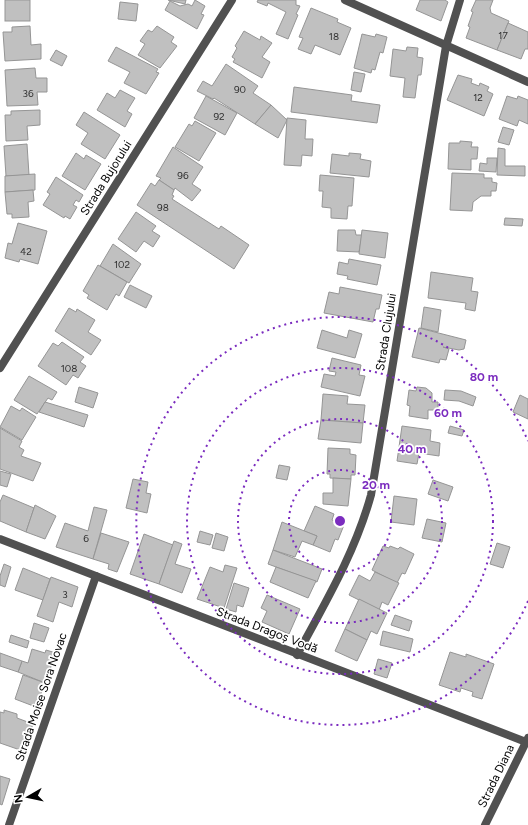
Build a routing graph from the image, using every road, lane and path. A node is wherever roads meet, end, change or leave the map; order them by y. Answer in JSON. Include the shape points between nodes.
{"nodes":[{"id":1,"x":232,"y":0,"type":"edge"},
{"id":2,"x":345,"y":0,"type":"edge"},
{"id":3,"x":460,"y":0,"type":"edge"},
{"id":4,"x":446,"y":46,"type":"junction"},
{"id":5,"x":528,"y":82,"type":"edge"},
{"id":6,"x":0,"y":368,"type":"edge"},
{"id":7,"x":0,"y":539,"type":"edge"},
{"id":8,"x":96,"y":576,"type":"junction"},
{"id":9,"x":297,"y":655,"type":"junction"},
{"id":10,"x":527,"y":740,"type":"edge"},
{"id":11,"x":9,"y":825,"type":"edge"},
{"id":12,"x":485,"y":825,"type":"edge"}],
"edges":[{"from":1,"to":6,"type":"street","name":"Strada Bujorului"},
{"from":2,"to":4,"type":"street"},
{"from":3,"to":4,"type":"street","name":"Strada Clujului"},
{"from":4,"to":5,"type":"street"},
{"from":4,"to":9,"type":"street","name":"Strada Clujului","via":[[372,495],[363,526],[341,574]]},
{"from":7,"to":8,"type":"street","name":"Strada Dragoș Vodă"},
{"from":8,"to":9,"type":"street","name":"Strada Dragoș Vodă"},
{"from":8,"to":11,"type":"street","name":"Strada Moise Sora Novac"},
{"from":9,"to":10,"type":"street","name":"Strada Dragoș Vodă"},
{"from":10,"to":12,"type":"street","name":"Strada Diana"}]}
